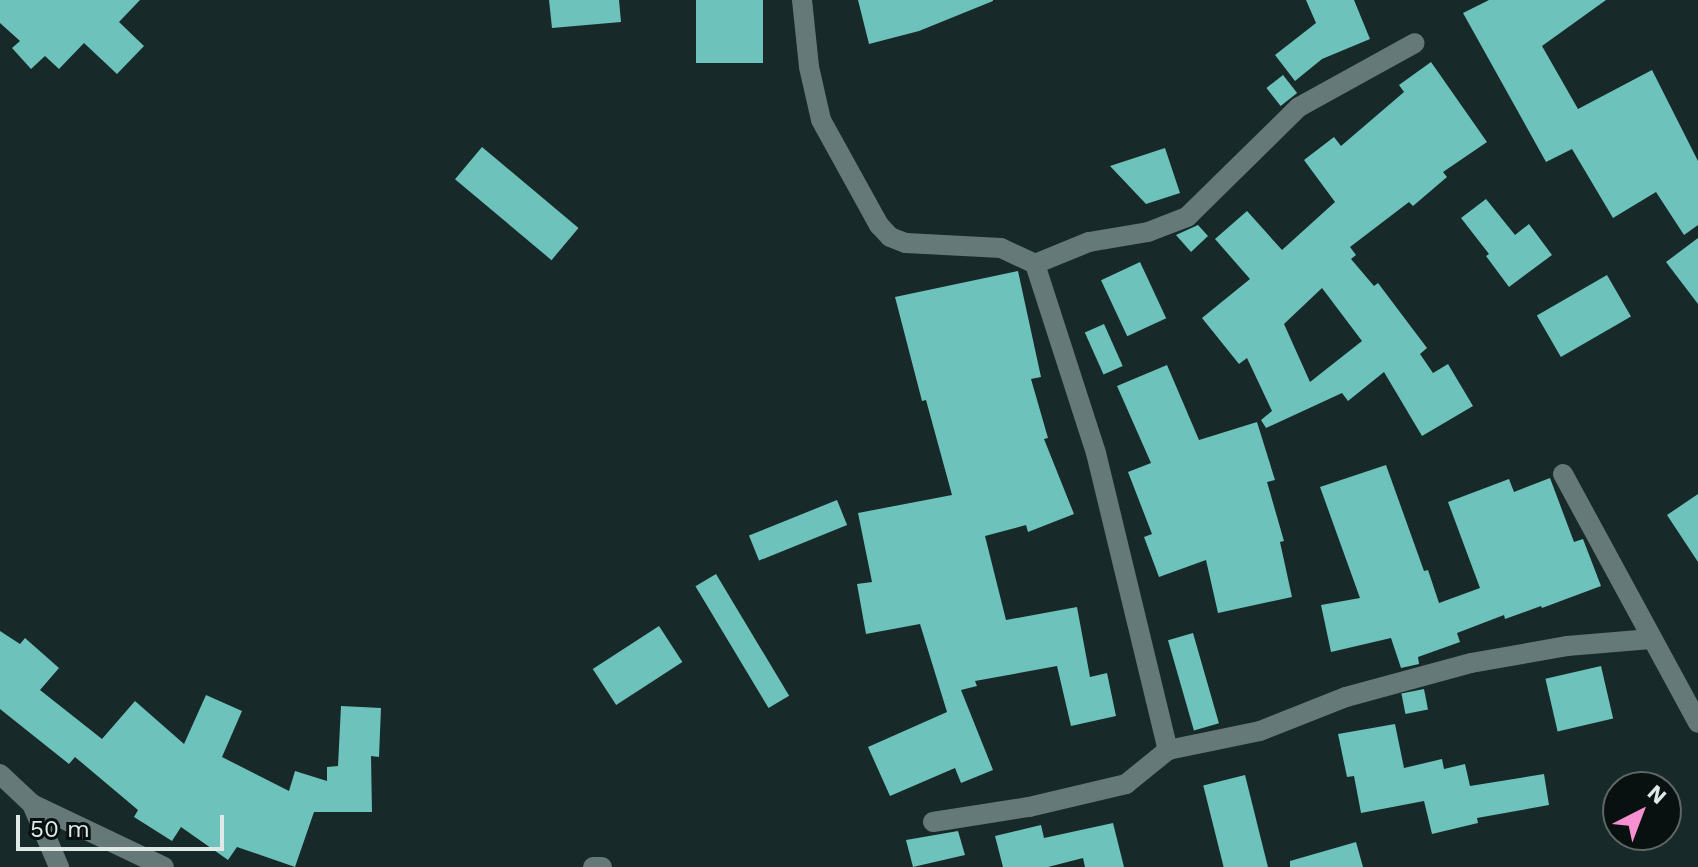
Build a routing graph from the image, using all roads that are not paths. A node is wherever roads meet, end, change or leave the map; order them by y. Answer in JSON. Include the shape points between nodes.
{"nodes":[{"id":1,"x":802,"y":0,"type":"edge"},
{"id":2,"x":1415,"y":43,"type":"dead end"},
{"id":3,"x":1035,"y":264,"type":"junction"},
{"id":4,"x":1563,"y":474,"type":"dead end"},
{"id":5,"x":1651,"y":639,"type":"junction"},
{"id":6,"x":1698,"y":723,"type":"edge"},
{"id":7,"x":1168,"y":750,"type":"junction"},
{"id":8,"x":0,"y":774,"type":"edge"},
{"id":9,"x":32,"y":804,"type":"junction"},
{"id":10,"x":933,"y":822,"type":"dead end"},
{"id":11,"x":59,"y":867,"type":"edge"},
{"id":12,"x":164,"y":867,"type":"edge"},
{"id":13,"x":593,"y":867,"type":"edge"},
{"id":14,"x":602,"y":867,"type":"edge"}],
"edges":[{"from":1,"to":3,"type":"street","via":[[821,120],[879,225],[906,243],[1001,248]]},
{"from":2,"to":3,"type":"street","via":[[1299,107],[1187,217],[1148,232],[1089,242]]},
{"from":3,"to":7,"type":"street","via":[[1096,453]]},
{"from":4,"to":5,"type":"street"},
{"from":5,"to":6,"type":"street"},
{"from":5,"to":7,"type":"street","via":[[1567,646],[1471,663],[1346,697],[1260,731]]},
{"from":7,"to":10,"type":"street","via":[[1126,784]]},
{"from":8,"to":9,"type":"street"},
{"from":9,"to":11,"type":"street"},
{"from":9,"to":12,"type":"street"},
{"from":13,"to":14,"type":"street"}]}
